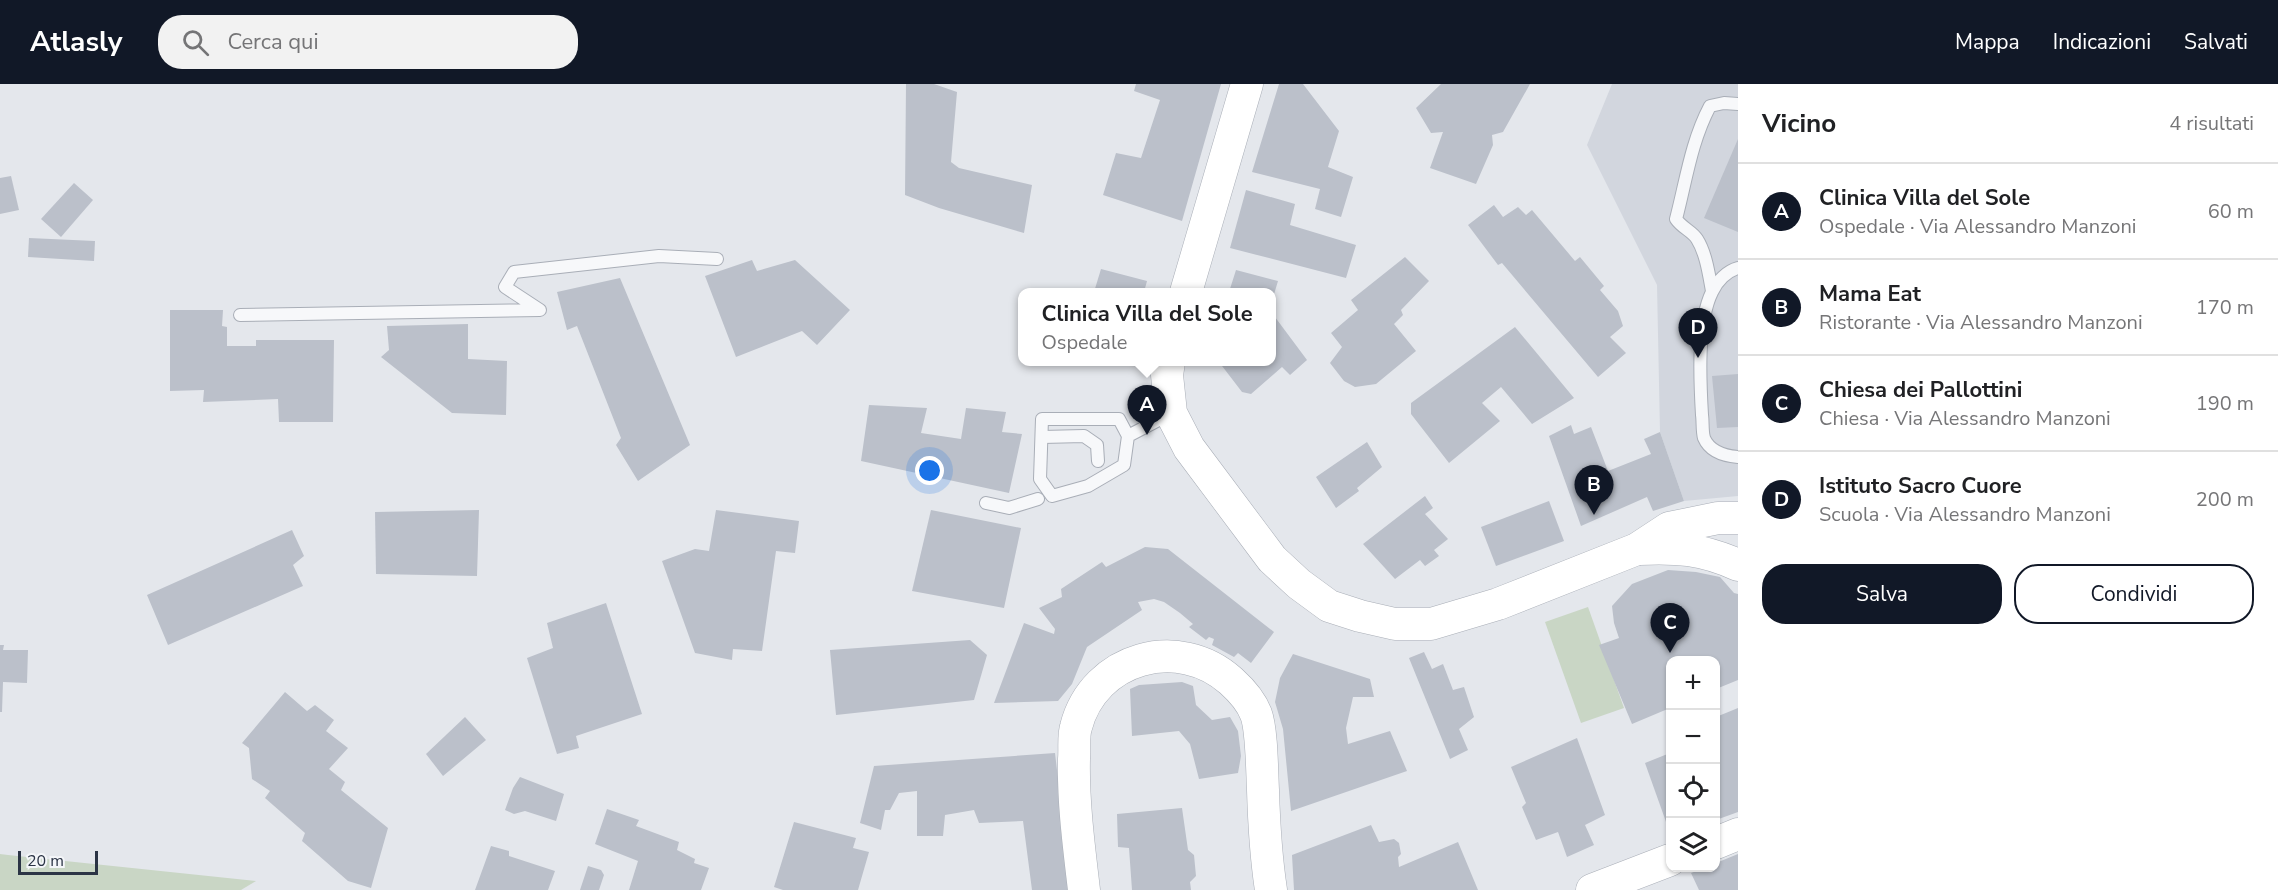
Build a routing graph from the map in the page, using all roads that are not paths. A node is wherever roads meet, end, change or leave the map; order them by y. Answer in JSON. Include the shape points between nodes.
{"nodes":[{"id":1,"x":1247,"y":84,"type":"edge"},
{"id":2,"x":1738,"y":104,"type":"edge"},
{"id":3,"x":717,"y":259,"type":"dead end"},
{"id":4,"x":1738,"y":268,"type":"edge"},
{"id":5,"x":1186,"y":288,"type":"edge"},
{"id":6,"x":1712,"y":291,"type":"junction"},
{"id":7,"x":240,"y":315,"type":"dead end"},
{"id":8,"x":1168,"y":366,"type":"edge"},
{"id":9,"x":1171,"y":413,"type":"junction"},
{"id":10,"x":1128,"y":436,"type":"junction"},
{"id":11,"x":1042,"y":437,"type":"junction"},
{"id":12,"x":1738,"y":457,"type":"edge"},
{"id":13,"x":1098,"y":461,"type":"dead end"},
{"id":14,"x":1038,"y":499,"type":"dead end"},
{"id":15,"x":986,"y":503,"type":"dead end"},
{"id":16,"x":1738,"y":518,"type":"edge"},
{"id":17,"x":1637,"y":549,"type":"junction"},
{"id":18,"x":1738,"y":565,"type":"edge"},
{"id":19,"x":1738,"y":834,"type":"edge"},
{"id":20,"x":1720,"y":841,"type":"edge"},
{"id":21,"x":1666,"y":862,"type":"edge"},
{"id":22,"x":1084,"y":890,"type":"edge"},
{"id":23,"x":1271,"y":890,"type":"edge"},
{"id":24,"x":1592,"y":890,"type":"edge"}],
"edges":[{"from":1,"to":5,"type":"main road"},
{"from":2,"to":6,"type":"lane","via":[[1710,106],[1695,137],[1676,219],[1697,237]]},
{"from":3,"to":7,"type":"lane","via":[[659,256],[514,272],[505,287],[540,310]]},
{"from":4,"to":6,"type":"lane","via":[[1728,271]]},
{"from":6,"to":12,"type":"lane","via":[[1704,318],[1700,382],[1704,437],[1714,450]]},
{"from":8,"to":9,"type":"main road"},
{"from":9,"to":10,"type":"lane"},
{"from":9,"to":17,"type":"main road","via":[[1189,448],[1272,559],[1329,606],[1360,616],[1395,624],[1431,624],[1498,604]]},
{"from":10,"to":11,"type":"lane","via":[[1119,419],[1042,419]]},
{"from":10,"to":11,"type":"lane","via":[[1124,465],[1088,486],[1052,496],[1040,479]]},
{"from":11,"to":13,"type":"lane","via":[[1084,436],[1097,445]]},
{"from":14,"to":15,"type":"lane","via":[[1009,508]]},
{"from":16,"to":17,"type":"main road","via":[[1669,528]]},
{"from":17,"to":18,"type":"main road","via":[[1674,547],[1703,551]]},
{"from":19,"to":20,"type":"main road"},
{"from":21,"to":24,"type":"main road"},
{"from":22,"to":23,"type":"main road","via":[[1074,783],[1075,728],[1098,684],[1118,669],[1164,655],[1196,660],[1221,672],[1241,691],[1256,714]]}]}
